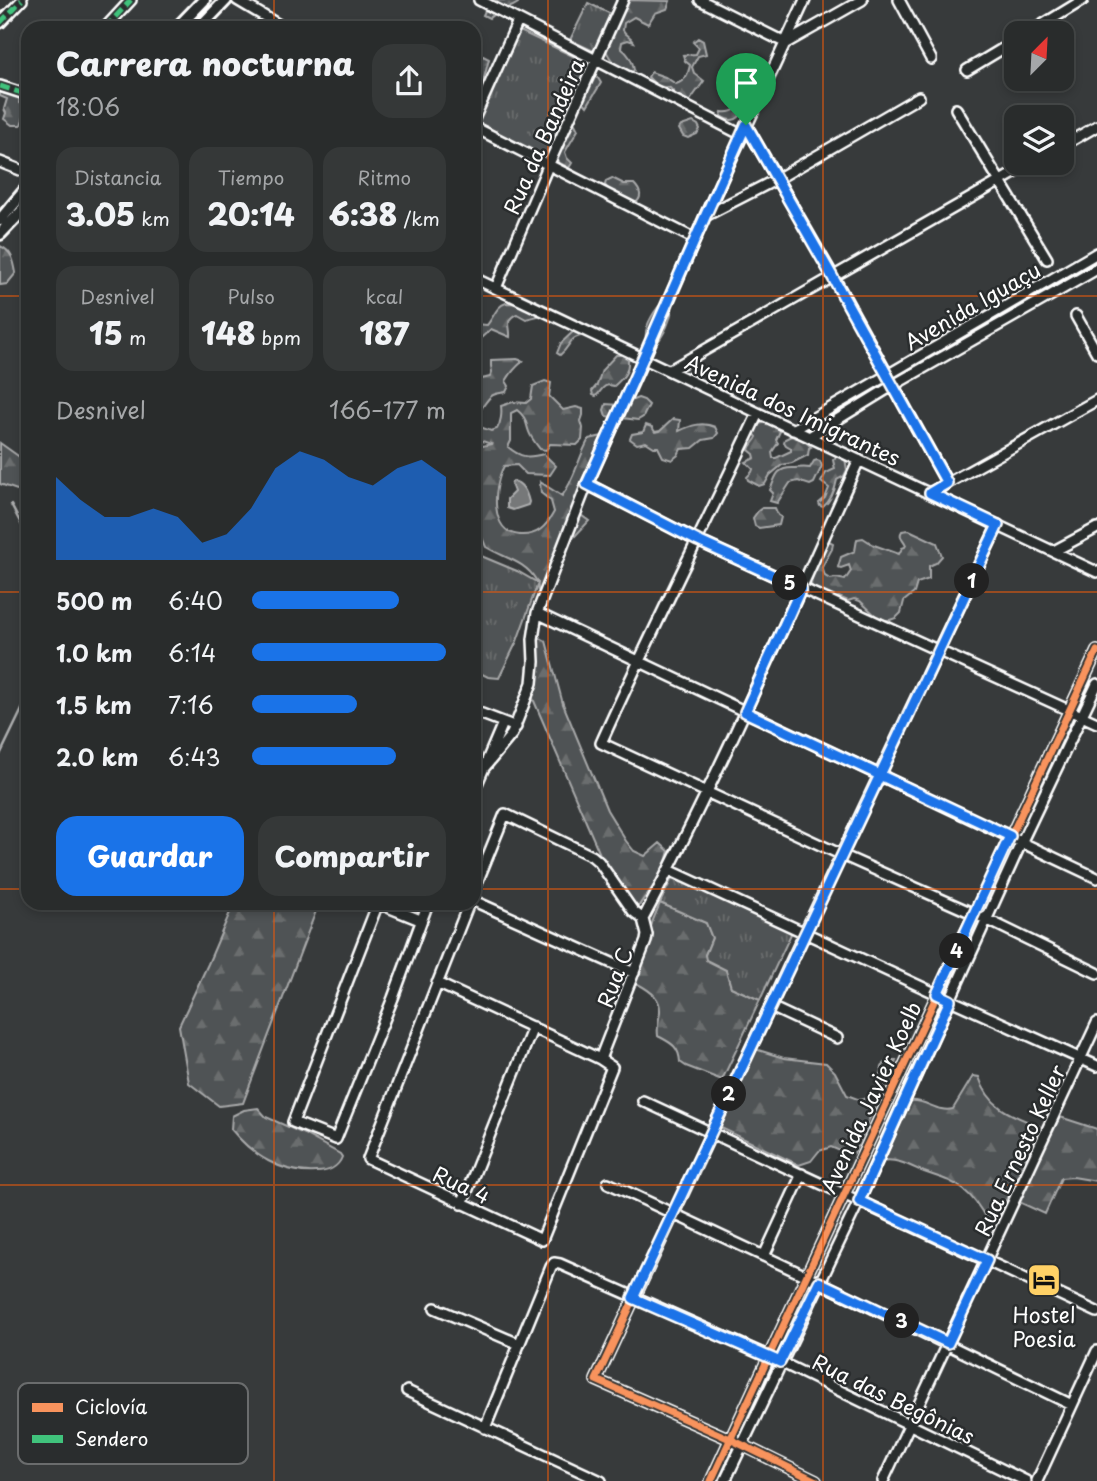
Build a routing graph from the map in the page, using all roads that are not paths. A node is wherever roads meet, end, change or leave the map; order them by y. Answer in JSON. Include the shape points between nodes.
{"nodes":[{"id":1,"x":22,"y":0,"type":"edge"},
{"id":2,"x":131,"y":0,"type":"edge"},
{"id":3,"x":204,"y":0,"type":"edge"},
{"id":4,"x":226,"y":0,"type":"edge"},
{"id":5,"x":237,"y":0,"type":"edge"},
{"id":6,"x":479,"y":0,"type":"edge"},
{"id":7,"x":623,"y":0,"type":"edge"},
{"id":8,"x":700,"y":0,"type":"edge"},
{"id":9,"x":805,"y":0,"type":"edge"},
{"id":10,"x":862,"y":0,"type":"edge"},
{"id":11,"x":899,"y":0,"type":"edge"},
{"id":12,"x":1083,"y":0,"type":"edge"},
{"id":13,"x":112,"y":21,"type":"edge"},
{"id":14,"x":184,"y":21,"type":"edge"},
{"id":15,"x":206,"y":21,"type":"edge"},
{"id":16,"x":272,"y":21,"type":"edge"},
{"id":17,"x":518,"y":21,"type":"junction"},
{"id":18,"x":1048,"y":21,"type":"edge"},
{"id":19,"x":0,"y":23,"type":"edge"},
{"id":20,"x":786,"y":43,"type":"junction"},
{"id":21,"x":1004,"y":48,"type":"edge"},
{"id":22,"x":931,"y":59,"type":"dead end"},
{"id":23,"x":596,"y":60,"type":"junction"},
{"id":24,"x":967,"y":70,"type":"dead end"},
{"id":25,"x":0,"y":86,"type":"edge"},
{"id":26,"x":21,"y":93,"type":"edge"},
{"id":27,"x":919,"y":97,"type":"dead end"},
{"id":28,"x":481,"y":103,"type":"edge"},
{"id":29,"x":956,"y":109,"type":"dead end"},
{"id":30,"x":746,"y":125,"type":"junction"},
{"id":31,"x":1097,"y":126,"type":"edge"},
{"id":32,"x":481,"y":131,"type":"edge"},
{"id":33,"x":742,"y":135,"type":"junction"},
{"id":34,"x":1074,"y":139,"type":"edge"},
{"id":35,"x":0,"y":162,"type":"edge"},
{"id":36,"x":548,"y":166,"type":"junction"},
{"id":37,"x":21,"y":170,"type":"edge"},
{"id":38,"x":1011,"y":175,"type":"edge"},
{"id":39,"x":777,"y":179,"type":"junction"},
{"id":40,"x":999,"y":182,"type":"junction"},
{"id":41,"x":21,"y":195,"type":"edge"},
{"id":42,"x":21,"y":212,"type":"edge"},
{"id":43,"x":705,"y":216,"type":"junction"},
{"id":44,"x":0,"y":220,"type":"edge"},
{"id":45,"x":0,"y":234,"type":"edge"},
{"id":46,"x":695,"y":239,"type":"junction"},
{"id":47,"x":1097,"y":253,"type":"edge"},
{"id":48,"x":1047,"y":260,"type":"dead end"},
{"id":49,"x":1097,"y":269,"type":"edge"},
{"id":50,"x":832,"y":276,"type":"junction"},
{"id":51,"x":481,"y":281,"type":"edge"},
{"id":52,"x":496,"y":288,"type":"junction"},
{"id":53,"x":1076,"y":316,"type":"dead end"},
{"id":54,"x":1097,"y":353,"type":"edge"},
{"id":55,"x":644,"y":358,"type":"junction"},
{"id":56,"x":670,"y":370,"type":"junction"},
{"id":57,"x":886,"y":374,"type":"junction"},
{"id":58,"x":892,"y":386,"type":"junction"},
{"id":59,"x":1097,"y":400,"type":"edge"},
{"id":60,"x":758,"y":413,"type":"junction"},
{"id":61,"x":793,"y":430,"type":"junction"},
{"id":62,"x":809,"y":437,"type":"junction"},
{"id":63,"x":859,"y":460,"type":"junction"},
{"id":64,"x":947,"y":483,"type":"junction"},
{"id":65,"x":587,"y":484,"type":"junction"},
{"id":66,"x":930,"y":493,"type":"junction"},
{"id":67,"x":998,"y":525,"type":"junction"},
{"id":68,"x":1097,"y":528,"type":"edge"},
{"id":69,"x":698,"y":541,"type":"junction"},
{"id":70,"x":1054,"y":551,"type":"junction"},
{"id":71,"x":1097,"y":572,"type":"edge"},
{"id":72,"x":801,"y":588,"type":"junction"},
{"id":73,"x":537,"y":614,"type":"junction"},
{"id":74,"x":939,"y":650,"type":"junction"},
{"id":75,"x":1097,"y":651,"type":"edge"},
{"id":76,"x":638,"y":662,"type":"junction"},
{"id":77,"x":1097,"y":684,"type":"edge"},
{"id":78,"x":1069,"y":709,"type":"junction"},
{"id":79,"x":745,"y":712,"type":"junction"},
{"id":80,"x":481,"y":715,"type":"edge"},
{"id":81,"x":1082,"y":716,"type":"junction"},
{"id":82,"x":503,"y":723,"type":"junction"},
{"id":83,"x":1097,"y":723,"type":"edge"},
{"id":84,"x":516,"y":727,"type":"junction"},
{"id":85,"x":484,"y":768,"type":"junction"},
{"id":86,"x":481,"y":775,"type":"edge"},
{"id":87,"x":880,"y":775,"type":"junction"},
{"id":88,"x":706,"y":792,"type":"junction"},
{"id":89,"x":1010,"y":836,"type":"junction"},
{"id":90,"x":1022,"y":841,"type":"junction"},
{"id":91,"x":842,"y":855,"type":"junction"},
{"id":92,"x":669,"y":870,"type":"junction"},
{"id":93,"x":481,"y":873,"type":"edge"},
{"id":94,"x":1097,"y":878,"type":"edge"},
{"id":95,"x":481,"y":904,"type":"edge"},
{"id":96,"x":375,"y":910,"type":"edge"},
{"id":97,"x":395,"y":910,"type":"edge"},
{"id":98,"x":425,"y":910,"type":"edge"},
{"id":99,"x":466,"y":910,"type":"edge"},
{"id":100,"x":974,"y":914,"type":"junction"},
{"id":101,"x":643,"y":919,"type":"junction"},
{"id":102,"x":420,"y":920,"type":"junction"},
{"id":103,"x":988,"y":920,"type":"junction"},
{"id":104,"x":805,"y":932,"type":"junction"},
{"id":105,"x":634,"y":973,"type":"junction"},
{"id":106,"x":1097,"y":973,"type":"edge"},
{"id":107,"x":437,"y":983,"type":"junction"},
{"id":108,"x":937,"y":994,"type":"junction"},
{"id":109,"x":950,"y":1000,"type":"junction"},
{"id":110,"x":771,"y":1007,"type":"junction"},
{"id":111,"x":1097,"y":1023,"type":"edge"},
{"id":112,"x":533,"y":1027,"type":"junction"},
{"id":113,"x":837,"y":1038,"type":"dead end"},
{"id":114,"x":600,"y":1059,"type":"junction"},
{"id":115,"x":1080,"y":1059,"type":"junction"},
{"id":116,"x":1097,"y":1066,"type":"edge"},
{"id":117,"x":643,"y":1101,"type":"dead end"},
{"id":118,"x":711,"y":1132,"type":"junction"},
{"id":119,"x":802,"y":1174,"type":"junction"},
{"id":120,"x":608,"y":1183,"type":"dead end"},
{"id":121,"x":844,"y":1194,"type":"junction"},
{"id":122,"x":859,"y":1201,"type":"junction"},
{"id":123,"x":462,"y":1204,"type":"junction"},
{"id":124,"x":673,"y":1213,"type":"junction"},
{"id":125,"x":764,"y":1256,"type":"junction"},
{"id":126,"x":987,"y":1260,"type":"junction"},
{"id":127,"x":806,"y":1276,"type":"junction"},
{"id":128,"x":819,"y":1282,"type":"junction"},
{"id":129,"x":633,"y":1298,"type":"junction"},
{"id":130,"x":435,"y":1308,"type":"dead end"},
{"id":131,"x":1097,"y":1312,"type":"edge"},
{"id":132,"x":948,"y":1343,"type":"junction"},
{"id":133,"x":519,"y":1344,"type":"junction"},
{"id":134,"x":1097,"y":1351,"type":"edge"},
{"id":135,"x":769,"y":1357,"type":"junction"},
{"id":136,"x":780,"y":1362,"type":"junction"},
{"id":137,"x":407,"y":1391,"type":"dead end"},
{"id":138,"x":1072,"y":1405,"type":"junction"},
{"id":139,"x":909,"y":1425,"type":"junction"},
{"id":140,"x":485,"y":1428,"type":"junction"},
{"id":141,"x":730,"y":1439,"type":"junction"},
{"id":142,"x":742,"y":1445,"type":"junction"},
{"id":143,"x":601,"y":1481,"type":"edge"},
{"id":144,"x":710,"y":1481,"type":"edge"},
{"id":145,"x":725,"y":1481,"type":"edge"},
{"id":146,"x":816,"y":1481,"type":"edge"},
{"id":147,"x":883,"y":1481,"type":"edge"},
{"id":148,"x":1026,"y":1481,"type":"edge"},
{"id":149,"x":1037,"y":1481,"type":"edge"}],
"edges":[{"from":1,"to":19,"type":"street"},
{"from":2,"to":13,"type":"street"},
{"from":3,"to":14,"type":"main road"},
{"from":4,"to":15,"type":"main road"},
{"from":5,"to":16,"type":"street"},
{"from":6,"to":17,"type":"street"},
{"from":7,"to":23,"type":"street","name":"Rua da Bandeira"},
{"from":8,"to":20,"type":"street"},
{"from":9,"to":20,"type":"street"},
{"from":10,"to":20,"type":"street"},
{"from":11,"to":22,"type":"street"},
{"from":12,"to":18,"type":"street"},
{"from":17,"to":23,"type":"street"},
{"from":17,"to":28,"type":"street"},
{"from":20,"to":30,"type":"street"},
{"from":21,"to":24,"type":"street"},
{"from":23,"to":33,"type":"street"},
{"from":23,"to":36,"type":"street","name":"Rua da Bandeira"},
{"from":25,"to":26,"type":"street"},
{"from":27,"to":39,"type":"street"},
{"from":29,"to":40,"type":"street"},
{"from":30,"to":33,"type":"street"},
{"from":30,"to":39,"type":"street"},
{"from":31,"to":34,"type":"street"},
{"from":32,"to":36,"type":"street"},
{"from":33,"to":43,"type":"street"},
{"from":35,"to":37,"type":"street"},
{"from":36,"to":46,"type":"street"},
{"from":36,"to":52,"type":"street","name":"Rua da Bandeira"},
{"from":38,"to":40,"type":"street"},
{"from":39,"to":43,"type":"street"},
{"from":39,"to":50,"type":"street"},
{"from":40,"to":48,"type":"street"},
{"from":40,"to":50,"type":"street"},
{"from":41,"to":44,"type":"main road"},
{"from":42,"to":45,"type":"main road"},
{"from":43,"to":46,"type":"street"},
{"from":46,"to":55,"type":"street"},
{"from":47,"to":57,"type":"street","name":"Avenida Iguaçu"},
{"from":49,"to":58,"type":"street","name":"Avenida Iguaçu"},
{"from":50,"to":56,"type":"street"},
{"from":50,"to":57,"type":"street"},
{"from":51,"to":52,"type":"street","name":"Avenida dos Imigrantes"},
{"from":52,"to":55,"type":"street","name":"Avenida dos Imigrantes"},
{"from":53,"to":54,"type":"street"},
{"from":55,"to":56,"type":"street","name":"Avenida dos Imigrantes"},
{"from":55,"to":65,"type":"street"},
{"from":56,"to":60,"type":"street","name":"Avenida dos Imigrantes"},
{"from":57,"to":58,"type":"street"},
{"from":57,"to":61,"type":"street","name":"Avenida Iguaçu"},
{"from":58,"to":62,"type":"street","name":"Avenida Iguaçu"},
{"from":58,"to":64,"type":"street"},
{"from":59,"to":64,"type":"street"},
{"from":60,"to":61,"type":"street","name":"Avenida dos Imigrantes"},
{"from":60,"to":69,"type":"street"},
{"from":61,"to":62,"type":"street","name":"Avenida dos Imigrantes"},
{"from":62,"to":63,"type":"street","name":"Avenida dos Imigrantes"},
{"from":63,"to":66,"type":"street","name":"Avenida dos Imigrantes"},
{"from":63,"to":72,"type":"street","name":"Rua C"},
{"from":64,"to":66,"type":"street"},
{"from":65,"to":69,"type":"street"},
{"from":65,"to":73,"type":"street"},
{"from":66,"to":67,"type":"street","name":"Avenida dos Imigrantes"},
{"from":67,"to":70,"type":"street","name":"Avenida dos Imigrantes"},
{"from":67,"to":74,"type":"street"},
{"from":68,"to":70,"type":"street"},
{"from":69,"to":72,"type":"street"},
{"from":69,"to":76,"type":"street"},
{"from":70,"to":71,"type":"street","name":"Avenida dos Imigrantes"},
{"from":72,"to":74,"type":"street"},
{"from":72,"to":79,"type":"street","name":"Rua C"},
{"from":73,"to":76,"type":"street"},
{"from":73,"to":84,"type":"street","via":[[532,683]]},
{"from":74,"to":78,"type":"street"},
{"from":74,"to":87,"type":"street"},
{"from":75,"to":78,"type":"street","name":"Avenida Javier Koelb"},
{"from":76,"to":79,"type":"street"},
{"from":76,"to":88,"type":"street","via":[[601,743]]},
{"from":77,"to":81,"type":"street","name":"Avenida Javier Koelb"},
{"from":78,"to":81,"type":"street"},
{"from":78,"to":89,"type":"street","name":"Avenida Javier Koelb"},
{"from":79,"to":87,"type":"street"},
{"from":79,"to":88,"type":"street","name":"Rua C"},
{"from":80,"to":82,"type":"street"},
{"from":81,"to":83,"type":"street"},
{"from":81,"to":90,"type":"street","name":"Avenida Javier Koelb"},
{"from":82,"to":84,"type":"street"},
{"from":82,"to":85,"type":"street"},
{"from":84,"to":85,"type":"street"},
{"from":85,"to":86,"type":"street"},
{"from":87,"to":89,"type":"street"},
{"from":87,"to":91,"type":"street"},
{"from":88,"to":91,"type":"street"},
{"from":88,"to":92,"type":"street","name":"Rua C"},
{"from":89,"to":90,"type":"street"},
{"from":89,"to":100,"type":"street","name":"Avenida Javier Koelb"},
{"from":90,"to":94,"type":"street"},
{"from":90,"to":103,"type":"street","name":"Avenida Javier Koelb"},
{"from":91,"to":100,"type":"street"},
{"from":91,"to":104,"type":"street"},
{"from":92,"to":101,"type":"street","name":"Rua C"},
{"from":92,"to":104,"type":"street"},
{"from":93,"to":101,"type":"street","via":[[505,814],[592,856]]},
{"from":95,"to":105,"type":"street"},
{"from":96,"to":102,"type":"street","via":[[293,1122],[336,1139]]},
{"from":97,"to":102,"type":"street"},
{"from":98,"to":102,"type":"street"},
{"from":99,"to":107,"type":"street"},
{"from":100,"to":103,"type":"street"},
{"from":100,"to":108,"type":"street","name":"Avenida Javier Koelb"},
{"from":101,"to":105,"type":"street","name":"Rua C","via":[[647,935]]},
{"from":103,"to":106,"type":"street"},
{"from":103,"to":109,"type":"street","name":"Avenida Javier Koelb"},
{"from":104,"to":108,"type":"street"},
{"from":104,"to":110,"type":"street"},
{"from":105,"to":114,"type":"street","name":"Rua C"},
{"from":107,"to":112,"type":"street"},
{"from":107,"to":123,"type":"street","name":"Rua 4","via":[[368,1159]]},
{"from":108,"to":109,"type":"street"},
{"from":108,"to":121,"type":"street","name":"Avenida Javier Koelb"},
{"from":109,"to":115,"type":"street"},
{"from":109,"to":122,"type":"street","name":"Avenida Javier Koelb"},
{"from":110,"to":113,"type":"street"},
{"from":110,"to":118,"type":"street"},
{"from":111,"to":115,"type":"street","name":"Rua Ernesto Keller"},
{"from":112,"to":114,"type":"street"},
{"from":112,"to":123,"type":"street"},
{"from":114,"to":123,"type":"street","name":"Rua 4","via":[[612,1070],[542,1240]]},
{"from":115,"to":116,"type":"street"},
{"from":115,"to":126,"type":"street","name":"Rua Ernesto Keller"},
{"from":117,"to":118,"type":"street"},
{"from":118,"to":119,"type":"street"},
{"from":118,"to":124,"type":"street"},
{"from":119,"to":121,"type":"street"},
{"from":119,"to":125,"type":"street"},
{"from":120,"to":124,"type":"street"},
{"from":121,"to":122,"type":"street"},
{"from":121,"to":127,"type":"street","name":"Avenida Javier Koelb"},
{"from":122,"to":126,"type":"street"},
{"from":122,"to":128,"type":"street","name":"Avenida Javier Koelb"},
{"from":124,"to":125,"type":"street"},
{"from":124,"to":129,"type":"street"},
{"from":125,"to":127,"type":"street"},
{"from":126,"to":131,"type":"street"},
{"from":126,"to":132,"type":"street","name":"Rua Ernesto Keller"},
{"from":127,"to":128,"type":"street"},
{"from":127,"to":135,"type":"street","name":"Avenida Javier Koelb"},
{"from":128,"to":132,"type":"street"},
{"from":128,"to":136,"type":"street","name":"Avenida Javier Koelb"},
{"from":129,"to":133,"type":"street","name":"Rua das Begônias","via":[[554,1264]]},
{"from":129,"to":135,"type":"street","name":"Rua das Begônias"},
{"from":129,"to":141,"type":"street","via":[[596,1380]]},
{"from":130,"to":133,"type":"street"},
{"from":132,"to":138,"type":"street"},
{"from":132,"to":139,"type":"street","name":"Rua Ernesto Keller"},
{"from":133,"to":140,"type":"street"},
{"from":134,"to":138,"type":"street"},
{"from":135,"to":136,"type":"street","name":"Rua das Begônias"},
{"from":135,"to":141,"type":"street","name":"Avenida Javier Koelb"},
{"from":136,"to":139,"type":"street","name":"Rua das Begônias"},
{"from":136,"to":142,"type":"street","name":"Avenida Javier Koelb"},
{"from":137,"to":140,"type":"street"},
{"from":138,"to":149,"type":"street"},
{"from":139,"to":147,"type":"street","name":"Rua Ernesto Keller"},
{"from":139,"to":148,"type":"street","name":"Rua das Begônias"},
{"from":140,"to":143,"type":"street"},
{"from":141,"to":142,"type":"street"},
{"from":141,"to":144,"type":"street","name":"Avenida Javier Koelb"},
{"from":142,"to":145,"type":"street","name":"Avenida Javier Koelb"},
{"from":142,"to":146,"type":"street"}]}
